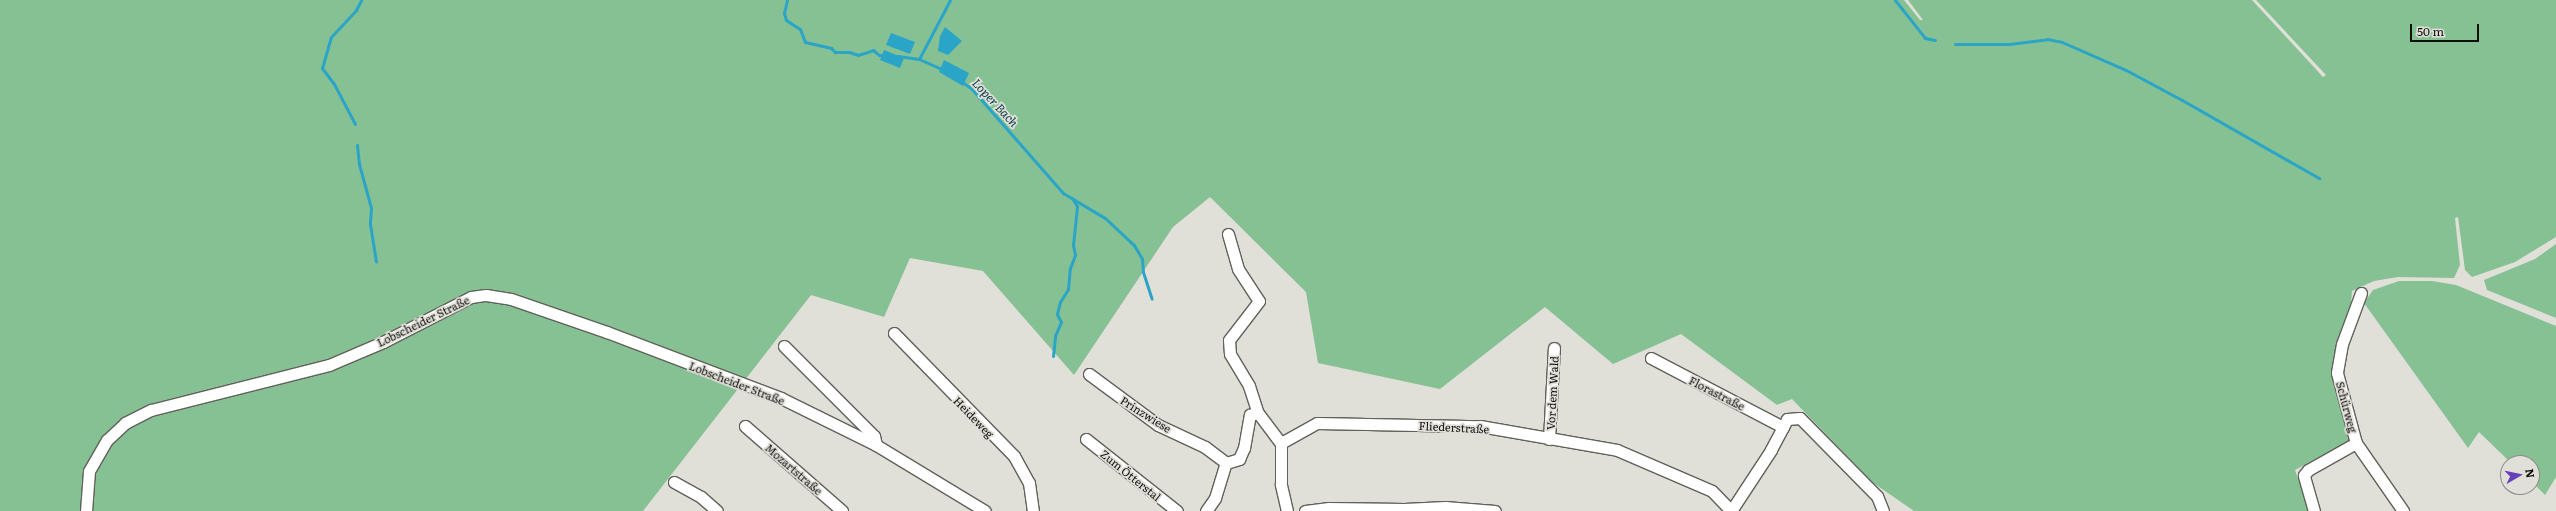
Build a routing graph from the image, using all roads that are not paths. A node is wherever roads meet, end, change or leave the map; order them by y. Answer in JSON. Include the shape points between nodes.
{"nodes":[{"id":1,"x":1228,"y":234,"type":"dead end"},
{"id":2,"x":2361,"y":293,"type":"dead end"},
{"id":3,"x":894,"y":333,"type":"dead end"},
{"id":4,"x":784,"y":346,"type":"dead end"},
{"id":5,"x":1554,"y":348,"type":"dead end"},
{"id":6,"x":1650,"y":358,"type":"dead end"},
{"id":7,"x":1089,"y":374,"type":"dead end"},
{"id":8,"x":1258,"y":413,"type":"junction"},
{"id":9,"x":745,"y":426,"type":"dead end"},
{"id":10,"x":1783,"y":427,"type":"junction"},
{"id":11,"x":1086,"y":439,"type":"dead end"},
{"id":12,"x":1550,"y":439,"type":"junction"},
{"id":13,"x":1281,"y":443,"type":"junction"},
{"id":14,"x":2356,"y":443,"type":"junction"},
{"id":15,"x":876,"y":445,"type":"junction"},
{"id":16,"x":1226,"y":463,"type":"junction"},
{"id":17,"x":674,"y":482,"type":"dead end"},
{"id":18,"x":86,"y":511,"type":"edge"},
{"id":19,"x":716,"y":511,"type":"edge"},
{"id":20,"x":842,"y":511,"type":"edge"},
{"id":21,"x":985,"y":511,"type":"edge"},
{"id":22,"x":1032,"y":511,"type":"edge"},
{"id":23,"x":1177,"y":511,"type":"edge"},
{"id":24,"x":1206,"y":511,"type":"edge"},
{"id":25,"x":1287,"y":511,"type":"edge"},
{"id":26,"x":1305,"y":511,"type":"edge"},
{"id":27,"x":1495,"y":511,"type":"edge"},
{"id":28,"x":1731,"y":511,"type":"edge"},
{"id":29,"x":1883,"y":511,"type":"edge"},
{"id":30,"x":2314,"y":511,"type":"edge"},
{"id":31,"x":2403,"y":511,"type":"edge"}],
"edges":[{"from":1,"to":8,"type":"street","via":[[1238,269],[1259,301],[1229,340],[1230,354],[1249,386]]},
{"from":2,"to":14,"type":"street","name":"Schürweg","via":[[2342,344],[2337,373]]},
{"from":3,"to":22,"type":"street","name":"Heideweg","via":[[1014,456],[1029,483]]},
{"from":4,"to":15,"type":"street","name":"Lobscheider Straße","via":[[874,436]]},
{"from":5,"to":12,"type":"street","name":"Vor dem Wald"},
{"from":6,"to":10,"type":"street","name":"Florastraße"},
{"from":7,"to":16,"type":"street","name":"Prinzwiese","via":[[1158,425],[1205,447]]},
{"from":8,"to":13,"type":"street"},
{"from":8,"to":16,"type":"street","via":[[1250,415],[1244,448],[1239,459]]},
{"from":9,"to":20,"type":"street","name":"Mozartstraße"},
{"from":10,"to":28,"type":"street"},
{"from":10,"to":29,"type":"street","via":[[1788,419],[1800,418],[1877,496],[1882,503]]},
{"from":11,"to":23,"type":"street","name":"Zum Ötterstal"},
{"from":12,"to":13,"type":"street","name":"Fliederstraße","via":[[1480,426],[1317,423]]},
{"from":12,"to":28,"type":"street","name":"Fliederstraße","via":[[1616,450],[1712,491]]},
{"from":13,"to":25,"type":"street","via":[[1281,484]]},
{"from":14,"to":30,"type":"street","via":[[2308,470],[2304,476]]},
{"from":14,"to":31,"type":"street","name":"Schürweg"},
{"from":15,"to":18,"type":"street","name":"Lobscheider Straße","via":[[775,396],[607,332],[511,299],[486,295],[471,297],[383,342],[328,365],[151,410],[126,423],[107,440],[90,471]]},
{"from":15,"to":21,"type":"street","name":"Lobscheider Straße"},
{"from":16,"to":24,"type":"street","via":[[1216,498]]},
{"from":17,"to":19,"type":"street","via":[[701,497]]},
{"from":26,"to":27,"type":"street","via":[[1329,508],[1445,507]]}]}
